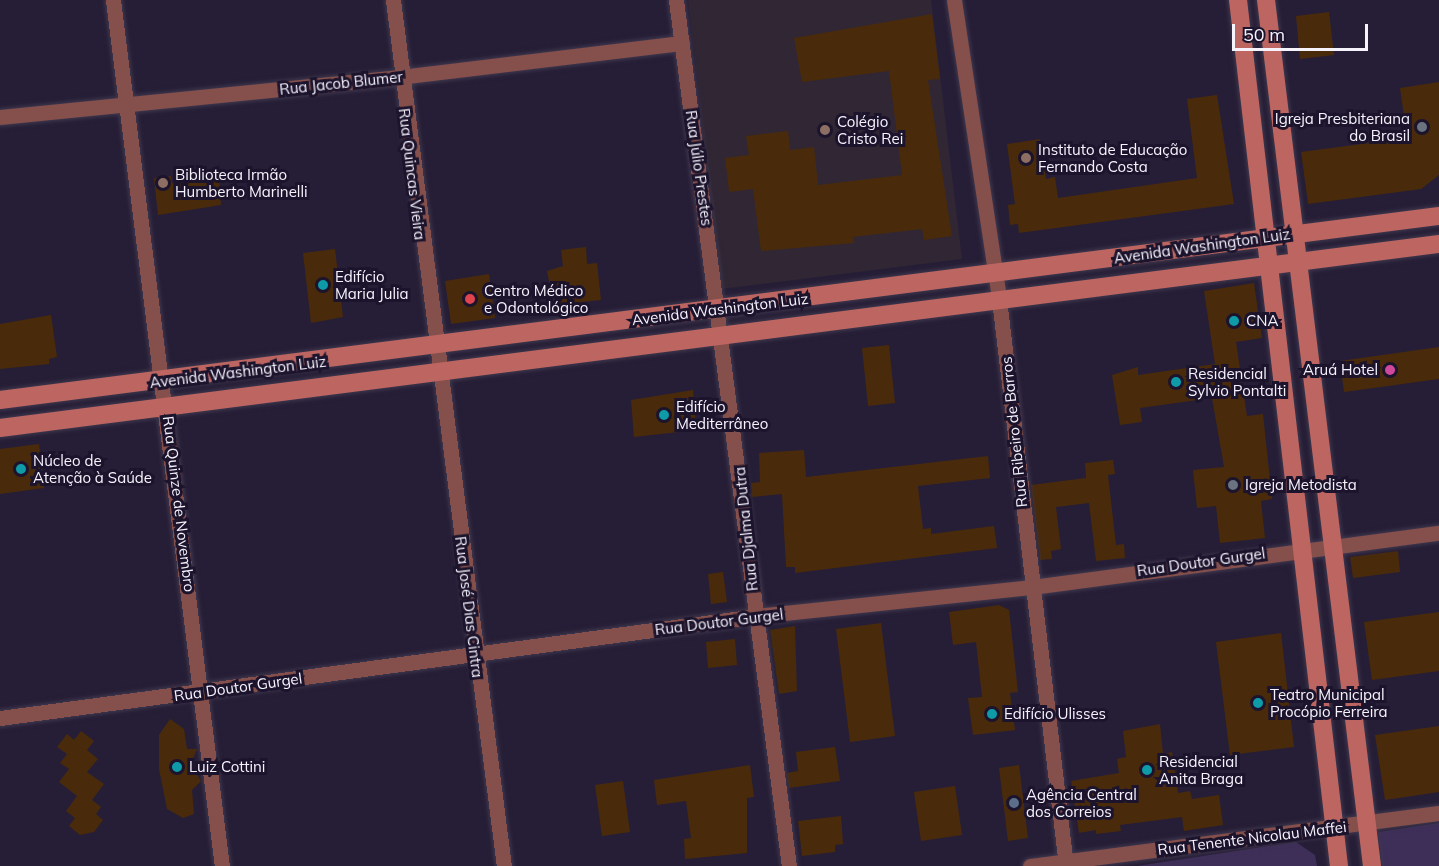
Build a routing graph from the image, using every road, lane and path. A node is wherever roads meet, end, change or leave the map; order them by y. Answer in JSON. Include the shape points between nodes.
{"nodes":[{"id":1,"x":113,"y":0,"type":"edge"},
{"id":2,"x":393,"y":0,"type":"edge"},
{"id":3,"x":676,"y":0,"type":"edge"},
{"id":4,"x":954,"y":0,"type":"edge"},
{"id":5,"x":1238,"y":0,"type":"edge"},
{"id":6,"x":1266,"y":0,"type":"edge"},
{"id":7,"x":682,"y":43,"type":"junction"},
{"id":8,"x":400,"y":78,"type":"junction"},
{"id":9,"x":126,"y":105,"type":"junction"},
{"id":10,"x":0,"y":117,"type":"edge"},
{"id":11,"x":1439,"y":216,"type":"edge"},
{"id":12,"x":1296,"y":234,"type":"junction"},
{"id":13,"x":1268,"y":237,"type":"junction"},
{"id":14,"x":1439,"y":244,"type":"edge"},
{"id":15,"x":1299,"y":261,"type":"junction"},
{"id":16,"x":1269,"y":265,"type":"junction"},
{"id":17,"x":994,"y":273,"type":"junction"},
{"id":18,"x":999,"y":299,"type":"junction"},
{"id":19,"x":720,"y":308,"type":"junction"},
{"id":20,"x":723,"y":335,"type":"junction"},
{"id":21,"x":435,"y":347,"type":"junction"},
{"id":22,"x":438,"y":371,"type":"junction"},
{"id":23,"x":165,"y":382,"type":"junction"},
{"id":24,"x":0,"y":400,"type":"edge"},
{"id":25,"x":166,"y":409,"type":"junction"},
{"id":26,"x":0,"y":428,"type":"edge"},
{"id":27,"x":1439,"y":533,"type":"edge"},
{"id":28,"x":1334,"y":545,"type":"junction"},
{"id":29,"x":1303,"y":548,"type":"junction"},
{"id":30,"x":1032,"y":587,"type":"junction"},
{"id":31,"x":756,"y":616,"type":"junction"},
{"id":32,"x":475,"y":655,"type":"junction"},
{"id":33,"x":204,"y":692,"type":"junction"},
{"id":34,"x":0,"y":718,"type":"edge"},
{"id":35,"x":1439,"y":813,"type":"edge"},
{"id":36,"x":1367,"y":823,"type":"junction"},
{"id":37,"x":1336,"y":827,"type":"junction"},
{"id":38,"x":1066,"y":864,"type":"edge"},
{"id":39,"x":222,"y":866,"type":"edge"},
{"id":40,"x":504,"y":866,"type":"edge"},
{"id":41,"x":789,"y":866,"type":"edge"},
{"id":42,"x":1030,"y":866,"type":"edge"},
{"id":43,"x":1339,"y":866,"type":"edge"},
{"id":44,"x":1371,"y":866,"type":"edge"}],
"edges":[{"from":1,"to":9,"type":"street","name":"Rua Quinze de Novembro"},
{"from":2,"to":8,"type":"street","name":"Rua Quincas Vieira"},
{"from":3,"to":7,"type":"street","name":"Rua Júlio Prestes"},
{"from":4,"to":17,"type":"street","name":"Rua Ribeiro de Barros"},
{"from":5,"to":13,"type":"main road"},
{"from":6,"to":12,"type":"main road"},
{"from":7,"to":8,"type":"street","name":"Rua Jacob Blumer"},
{"from":7,"to":19,"type":"street","name":"Rua Júlio Prestes"},
{"from":8,"to":9,"type":"street","name":"Rua Jacob Blumer"},
{"from":8,"to":21,"type":"street","name":"Rua Quincas Vieira"},
{"from":9,"to":10,"type":"street","name":"Rua Jacob Blumer"},
{"from":9,"to":23,"type":"street","name":"Rua Quinze de Novembro"},
{"from":11,"to":12,"type":"main road","name":"Avenida Washington Luiz"},
{"from":12,"to":13,"type":"main road","name":"Avenida Washington Luiz"},
{"from":12,"to":15,"type":"main road"},
{"from":13,"to":16,"type":"main road"},
{"from":13,"to":17,"type":"main road","name":"Avenida Washington Luiz"},
{"from":14,"to":15,"type":"main road","name":"Avenida Washington Luiz"},
{"from":15,"to":16,"type":"main road","name":"Avenida Washington Luiz"},
{"from":15,"to":28,"type":"main road"},
{"from":16,"to":18,"type":"main road","name":"Avenida Washington Luiz"},
{"from":16,"to":29,"type":"main road"},
{"from":17,"to":18,"type":"street","name":"Rua Ribeiro de Barros"},
{"from":17,"to":19,"type":"main road","name":"Avenida Washington Luiz"},
{"from":18,"to":20,"type":"main road","name":"Avenida Washington Luiz"},
{"from":18,"to":30,"type":"street","name":"Rua Ribeiro de Barros"},
{"from":19,"to":20,"type":"street","name":"Rua Júlio Prestes"},
{"from":19,"to":21,"type":"main road","name":"Avenida Washington Luiz"},
{"from":20,"to":22,"type":"main road","name":"Avenida Washington Luiz"},
{"from":20,"to":31,"type":"street","name":"Rua Djalma Dutra"},
{"from":21,"to":22,"type":"street","name":"Rua José Dias Cintra"},
{"from":21,"to":23,"type":"main road","name":"Avenida Washington Luiz"},
{"from":22,"to":25,"type":"main road","name":"Avenida Washington Luiz"},
{"from":22,"to":32,"type":"street","name":"Rua José Dias Cintra"},
{"from":23,"to":24,"type":"main road","name":"Avenida Washington Luiz"},
{"from":23,"to":25,"type":"street","name":"Rua Quinze de Novembro"},
{"from":25,"to":26,"type":"main road","name":"Avenida Washington Luiz"},
{"from":25,"to":33,"type":"street","name":"Rua Quinze de Novembro"},
{"from":27,"to":28,"type":"street","name":"Rua Doutor Gurgel"},
{"from":28,"to":29,"type":"street","name":"Rua Doutor Gurgel"},
{"from":28,"to":36,"type":"main road"},
{"from":29,"to":30,"type":"street","name":"Rua Doutor Gurgel"},
{"from":29,"to":37,"type":"main road"},
{"from":30,"to":31,"type":"street","name":"Rua Doutor Gurgel"},
{"from":30,"to":38,"type":"street","name":"Rua Ribeiro de Barros"},
{"from":31,"to":32,"type":"street","name":"Rua Doutor Gurgel"},
{"from":31,"to":41,"type":"street","name":"Rua Djalma Dutra"},
{"from":32,"to":33,"type":"street","name":"Rua Doutor Gurgel"},
{"from":32,"to":40,"type":"street","name":"Rua José Dias Cintra"},
{"from":33,"to":34,"type":"street","name":"Rua Doutor Gurgel"},
{"from":33,"to":39,"type":"street","name":"Rua Quinze de Novembro"},
{"from":35,"to":36,"type":"street","name":"Rua Tenente Nicolau Maffei"},
{"from":36,"to":37,"type":"street","name":"Rua Tenente Nicolau Maffei"},
{"from":36,"to":44,"type":"main road"},
{"from":37,"to":38,"type":"street","name":"Rua Tenente Nicolau Maffei"},
{"from":37,"to":43,"type":"main road"},
{"from":38,"to":42,"type":"street","name":"Rua Tenente Nicolau Maffei"}]}
